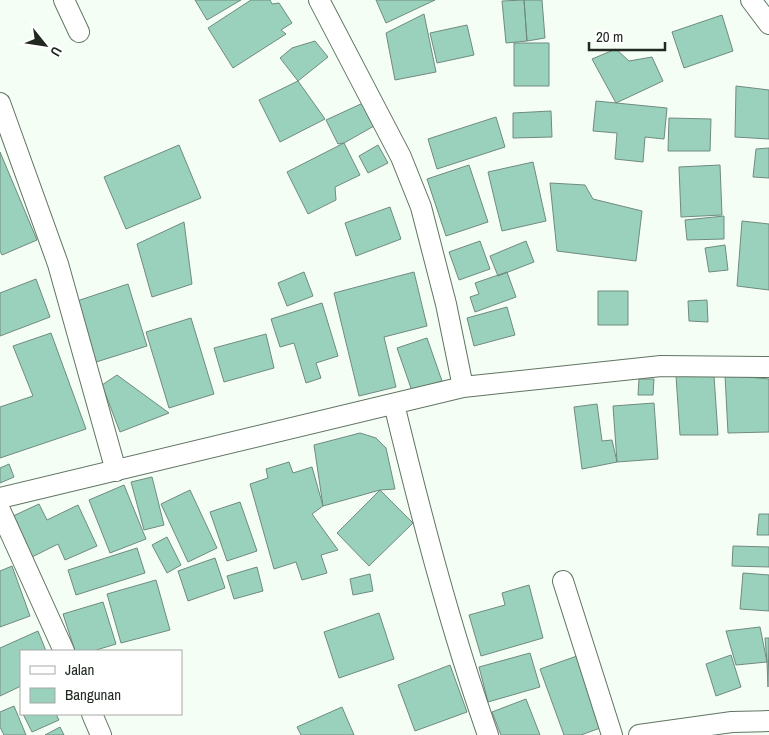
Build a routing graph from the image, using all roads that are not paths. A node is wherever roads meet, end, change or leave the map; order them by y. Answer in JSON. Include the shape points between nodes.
{"nodes":[{"id":1,"x":64,"y":0,"type":"edge"},
{"id":2,"x":318,"y":0,"type":"edge"},
{"id":3,"x":751,"y":0,"type":"edge"},
{"id":4,"x":769,"y":24,"type":"edge"},
{"id":5,"x":78,"y":32,"type":"dead end"},
{"id":6,"x":0,"y":103,"type":"edge"},
{"id":7,"x":769,"y":366,"type":"edge"},
{"id":8,"x":463,"y":387,"type":"junction"},
{"id":9,"x":394,"y":404,"type":"junction"},
{"id":10,"x":116,"y":471,"type":"junction"},
{"id":11,"x":0,"y":498,"type":"edge"},
{"id":12,"x":0,"y":510,"type":"edge"},
{"id":13,"x":563,"y":581,"type":"dead end"},
{"id":14,"x":64,"y":650,"type":"edge"},
{"id":15,"x":92,"y":715,"type":"edge"},
{"id":16,"x":769,"y":721,"type":"edge"},
{"id":17,"x":101,"y":735,"type":"edge"},
{"id":18,"x":488,"y":735,"type":"edge"},
{"id":19,"x":612,"y":735,"type":"edge"},
{"id":20,"x":639,"y":735,"type":"edge"}],
"edges":[{"from":1,"to":5,"type":"street"},
{"from":2,"to":8,"type":"street","via":[[401,157],[421,207]]},
{"from":3,"to":4,"type":"street"},
{"from":6,"to":10,"type":"street","via":[[58,264]]},
{"from":7,"to":8,"type":"street","via":[[661,366]]},
{"from":8,"to":9,"type":"street"},
{"from":9,"to":10,"type":"street"},
{"from":9,"to":18,"type":"street","via":[[428,538]]},
{"from":10,"to":11,"type":"street"},
{"from":12,"to":14,"type":"street"},
{"from":13,"to":19,"type":"street"},
{"from":15,"to":17,"type":"street"},
{"from":16,"to":20,"type":"street","via":[[732,722]]}]}
